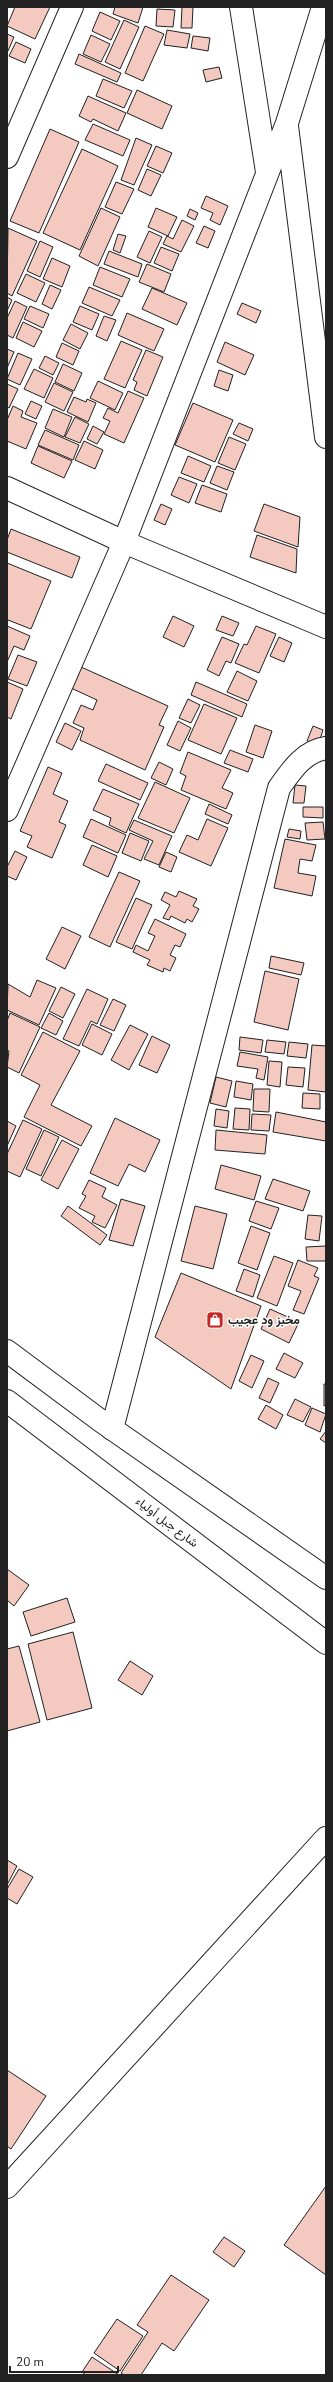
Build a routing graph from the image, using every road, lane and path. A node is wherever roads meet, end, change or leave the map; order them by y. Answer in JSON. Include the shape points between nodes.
{"nodes":[{"id":1,"x":72,"y":7,"type":"edge"},
{"id":2,"x":241,"y":7,"type":"edge"},
{"id":3,"x":323,"y":17,"type":"edge"},
{"id":4,"x":287,"y":123,"type":"junction"},
{"id":5,"x":7,"y":158,"type":"edge"},
{"id":6,"x":267,"y":173,"type":"junction"},
{"id":7,"x":326,"y":437,"type":"edge"},
{"id":8,"x":7,"y":488,"type":"edge"},
{"id":9,"x":124,"y":542,"type":"junction"},
{"id":10,"x":326,"y":627,"type":"edge"},
{"id":11,"x":326,"y":748,"type":"edge"},
{"id":12,"x":7,"y":810,"type":"edge"},
{"id":13,"x":7,"y":1351,"type":"edge"},
{"id":14,"x":7,"y":1401,"type":"edge"},
{"id":15,"x":112,"y":1429,"type":"junction"},
{"id":16,"x":326,"y":1578,"type":"edge"},
{"id":17,"x":326,"y":1643,"type":"edge"},
{"id":18,"x":326,"y":1838,"type":"edge"},
{"id":19,"x":7,"y":2187,"type":"edge"}],
"edges":[{"from":1,"to":5,"type":"street"},
{"from":2,"to":6,"type":"street"},
{"from":3,"to":4,"type":"street"},
{"from":4,"to":6,"type":"street"},
{"from":4,"to":7,"type":"street"},
{"from":6,"to":9,"type":"street"},
{"from":8,"to":9,"type":"street"},
{"from":9,"to":10,"type":"street"},
{"from":9,"to":12,"type":"street"},
{"from":11,"to":15,"type":"street","via":[[318,749],[297,763],[279,788]]},
{"from":13,"to":15,"type":"street"},
{"from":14,"to":17,"type":"street","name":"شارع جبل أولياء"},
{"from":15,"to":16,"type":"street"},
{"from":18,"to":19,"type":"street"}]}
